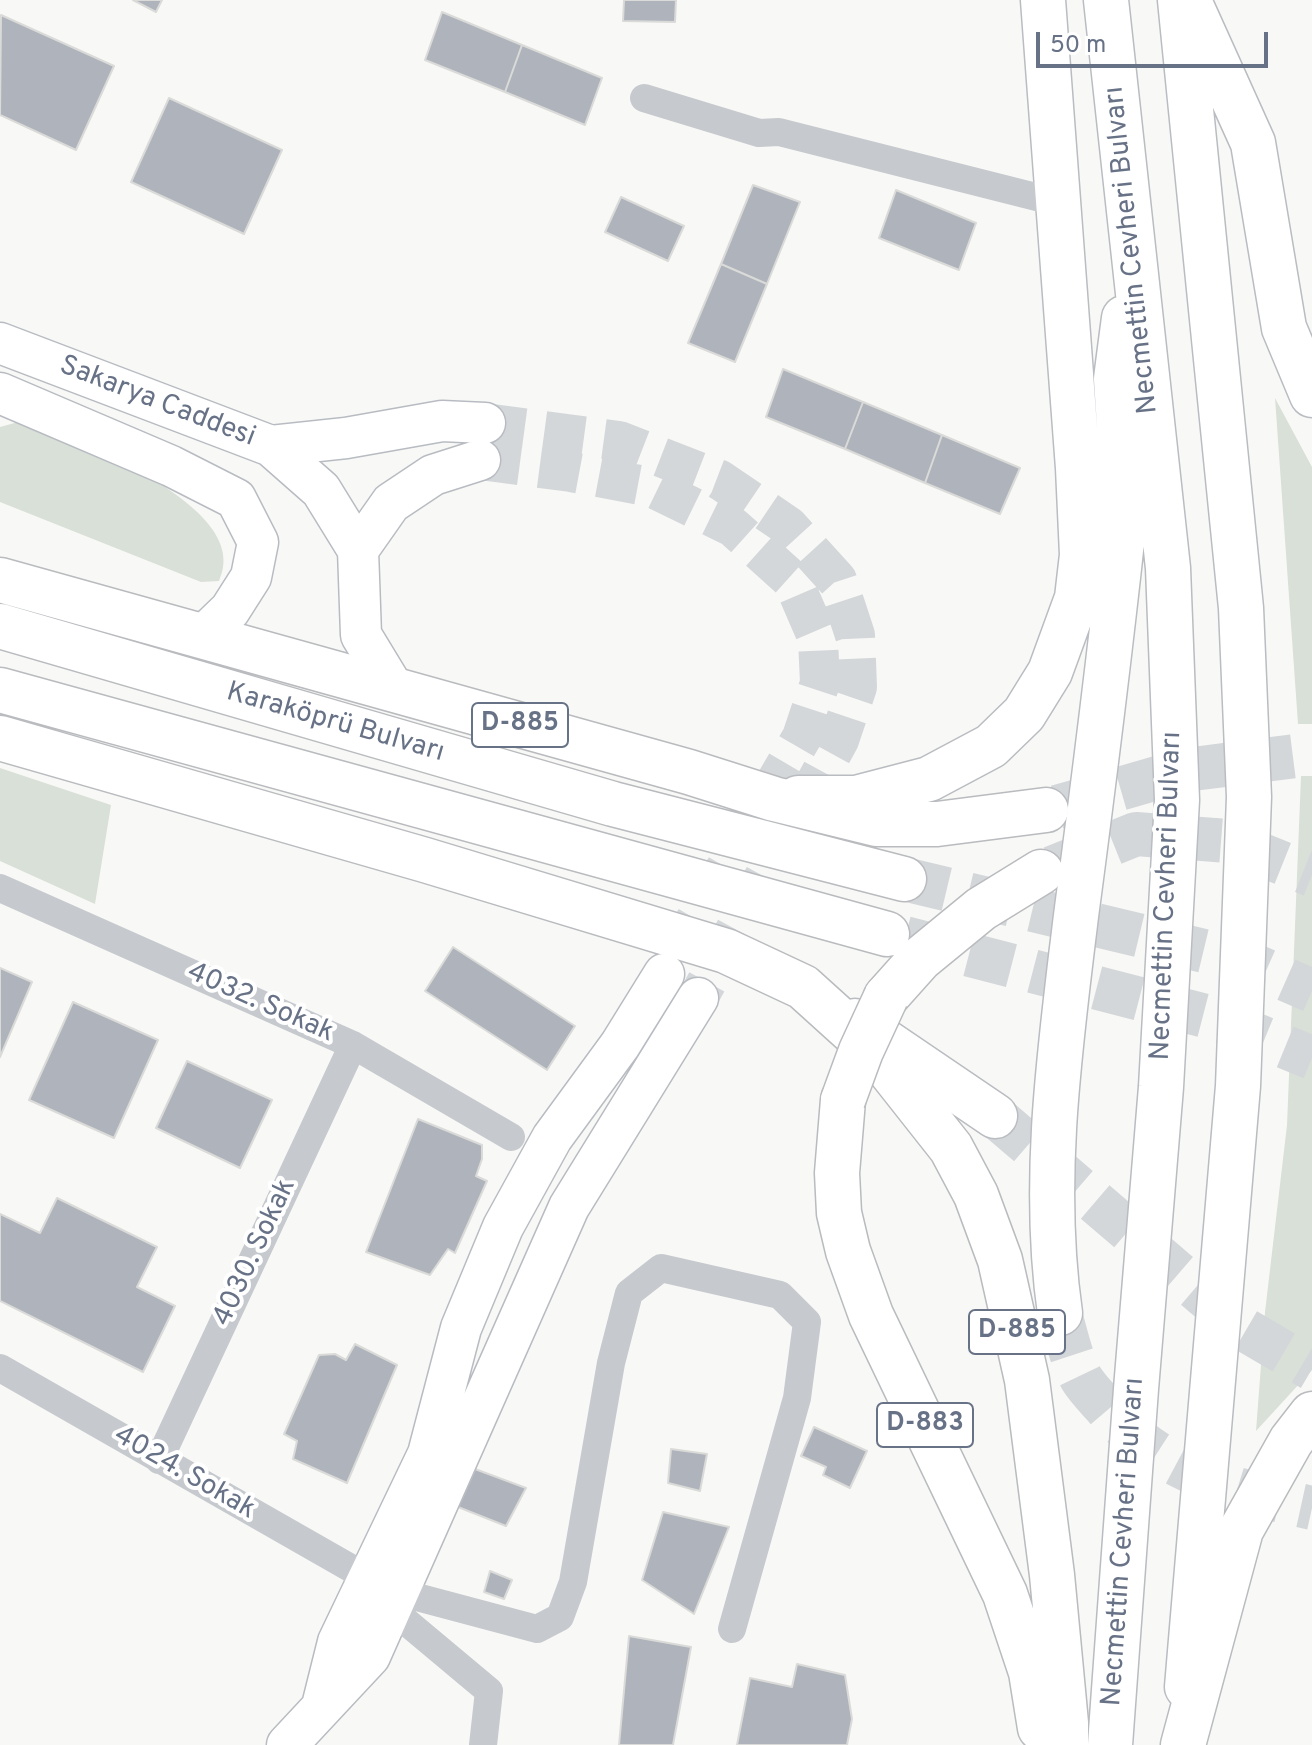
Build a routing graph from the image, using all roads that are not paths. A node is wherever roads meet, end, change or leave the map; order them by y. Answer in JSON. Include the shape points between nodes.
{"nodes":[{"id":1,"x":1043,"y":0,"type":"edge"},
{"id":2,"x":1106,"y":0,"type":"edge"},
{"id":3,"x":1180,"y":0,"type":"edge"},
{"id":4,"x":1188,"y":0,"type":"edge"},
{"id":5,"x":644,"y":98,"type":"dead end"},
{"id":6,"x":1056,"y":191,"type":"junction"},
{"id":7,"x":1133,"y":253,"type":"junction"},
{"id":8,"x":0,"y":343,"type":"edge"},
{"id":9,"x":0,"y":393,"type":"edge"},
{"id":10,"x":1312,"y":395,"type":"edge"},
{"id":11,"x":271,"y":446,"type":"junction"},
{"id":12,"x":358,"y":550,"type":"junction"},
{"id":13,"x":0,"y":580,"type":"edge"},
{"id":14,"x":0,"y":626,"type":"edge"},
{"id":15,"x":202,"y":637,"type":"junction"},
{"id":16,"x":0,"y":690,"type":"edge"},
{"id":17,"x":395,"y":691,"type":"junction"},
{"id":18,"x":0,"y":738,"type":"edge"},
{"id":19,"x":774,"y":799,"type":"junction"},
{"id":20,"x":1046,"y":810,"type":"tunnel mouth"},
{"id":21,"x":1041,"y":872,"type":"tunnel mouth"},
{"id":22,"x":904,"y":879,"type":"tunnel mouth"},
{"id":23,"x":0,"y":888,"type":"edge"},
{"id":24,"x":887,"y":934,"type":"tunnel mouth"},
{"id":25,"x":664,"y":974,"type":"tunnel mouth"},
{"id":26,"x":803,"y":987,"type":"junction"},
{"id":27,"x":698,"y":998,"type":"tunnel mouth"},
{"id":28,"x":353,"y":1045,"type":"junction"},
{"id":29,"x":995,"y":1116,"type":"tunnel mouth"},
{"id":30,"x":511,"y":1137,"type":"dead end"},
{"id":31,"x":1060,"y":1313,"type":"tunnel mouth"},
{"id":32,"x":0,"y":1368,"type":"edge"},
{"id":33,"x":1312,"y":1414,"type":"edge"},
{"id":34,"x":159,"y":1460,"type":"junction"},
{"id":35,"x":386,"y":1593,"type":"junction"},
{"id":36,"x":732,"y":1629,"type":"dead end"},
{"id":37,"x":287,"y":1745,"type":"edge"},
{"id":38,"x":483,"y":1745,"type":"edge"},
{"id":39,"x":1041,"y":1745,"type":"edge"},
{"id":40,"x":1066,"y":1745,"type":"edge"},
{"id":41,"x":1110,"y":1745,"type":"edge"},
{"id":42,"x":1182,"y":1745,"type":"edge"}],
"edges":[{"from":1,"to":6,"type":"main road"},
{"from":2,"to":7,"type":"main road","name":"Necmettin Cevheri Bulvarı"},
{"from":3,"to":42,"type":"main road","via":[[1241,608],[1249,797],[1238,1086]]},
{"from":4,"to":10,"type":"main road","via":[[1253,143],[1284,328]]},
{"from":5,"to":6,"type":"street","via":[[759,133],[779,132],[1048,200]]},
{"from":6,"to":19,"type":"main road","via":[[1082,555],[1077,598],[1050,672],[1024,714],[991,746],[929,779],[856,798]]},
{"from":7,"to":31,"type":"main road","via":[[1116,379],[1123,532],[1063,1023],[1052,1182],[1053,1266]]},
{"from":7,"to":41,"type":"main road","name":"Necmettin Cevheri Bulvarı","via":[[1168,568],[1177,800],[1161,1087]]},
{"from":8,"to":11,"type":"main road","name":"Sakarya Caddesi"},
{"from":9,"to":15,"type":"main road","name":"Sakarya Caddesi","via":[[236,499],[258,542],[251,577],[230,610]]},
{"from":11,"to":12,"type":"main road","name":"Sakarya Caddesi","via":[[321,490]]},
{"from":11,"to":12,"type":"main road","via":[[442,421],[482,441],[391,503]]},
{"from":12,"to":17,"type":"main road","name":"Sakarya Caddesi","via":[[361,635]]},
{"from":13,"to":15,"type":"main road","number":"D-885"},
{"from":14,"to":22,"type":"main road","name":"Karaköprü Bulvarı","via":[[598,800]]},
{"from":15,"to":17,"type":"main road","number":"D-885"},
{"from":16,"to":24,"type":"main road","name":"Karaköprü Bulvarı"},
{"from":17,"to":19,"type":"main road","number":"D-885"},
{"from":18,"to":26,"type":"main road","number":"D-885","via":[[652,927],[726,951]]},
{"from":19,"to":20,"type":"main road","number":"D-885","via":[[876,824],[937,824]]},
{"from":21,"to":39,"type":"main road","number":"D-883","bridge":true,"via":[[981,909],[920,959],[886,997],[843,1100],[837,1173],[848,1251],[871,1315],[1005,1594],[1031,1672]]},
{"from":23,"to":28,"type":"street","name":"4032. Sokak"},
{"from":25,"to":35,"type":"main road","via":[[552,1138],[503,1227],[461,1328]]},
{"from":26,"to":29,"type":"main road"},
{"from":26,"to":40,"type":"main road","number":"D-885","via":[[876,1053],[951,1148],[976,1195],[1000,1260],[1036,1445]]},
{"from":27,"to":35,"type":"main road","via":[[569,1207]]},
{"from":28,"to":30,"type":"street","name":"4032. Sokak"},
{"from":28,"to":34,"type":"street","name":"4030. Sokak"},
{"from":32,"to":34,"type":"street","name":"4024. Sokak"},
{"from":33,"to":42,"type":"main road","via":[[1241,1530]]},
{"from":34,"to":35,"type":"street","name":"4024. Sokak"},
{"from":35,"to":36,"type":"street","via":[[537,1629],[560,1617],[573,1582],[611,1363],[629,1293],[661,1268],[780,1295],[807,1322],[797,1398]]},
{"from":35,"to":37,"type":"main road","via":[[370,1656]]},
{"from":35,"to":38,"type":"street","via":[[489,1691]]}]}
